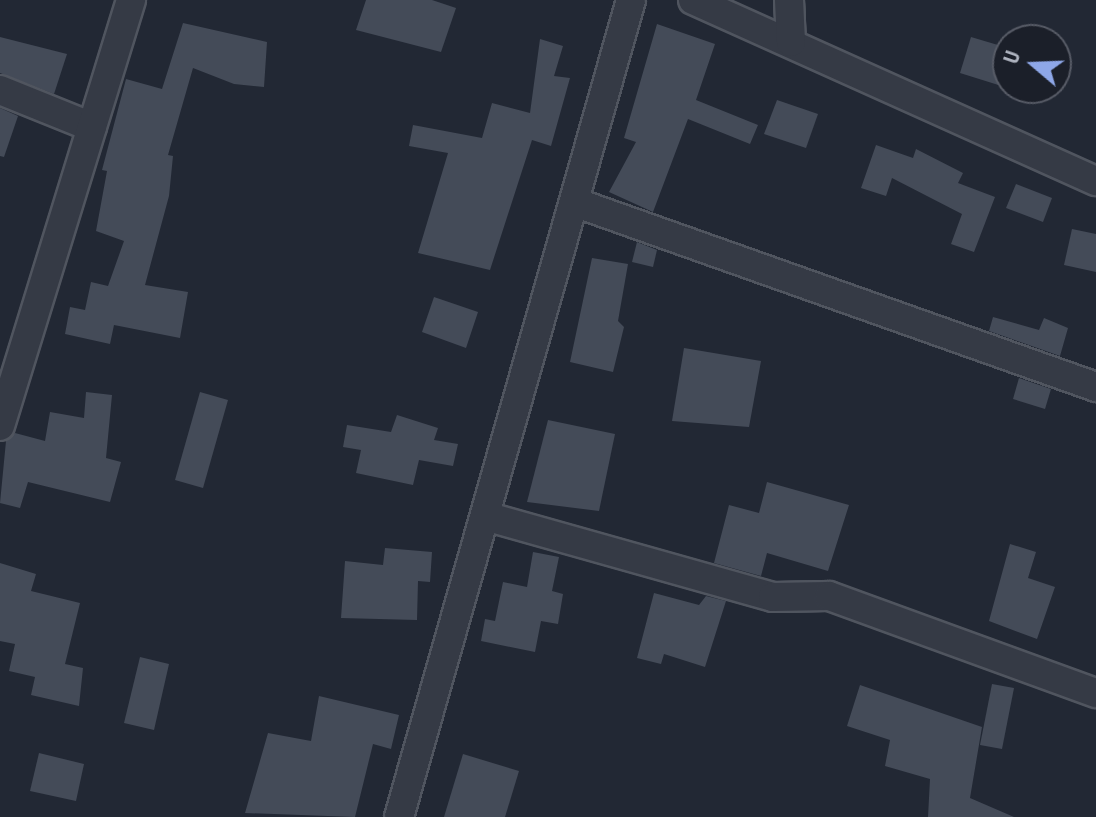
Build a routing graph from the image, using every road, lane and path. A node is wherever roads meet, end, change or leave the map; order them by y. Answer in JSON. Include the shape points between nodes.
{"nodes":[{"id":1,"x":131,"y":0,"type":"edge"},
{"id":2,"x":631,"y":0,"type":"edge"},
{"id":3,"x":693,"y":0,"type":"edge"},
{"id":4,"x":789,"y":0,"type":"edge"},
{"id":5,"x":791,"y":42,"type":"junction"},
{"id":6,"x":0,"y":90,"type":"edge"},
{"id":7,"x":92,"y":127,"type":"junction"},
{"id":8,"x":1096,"y":181,"type":"edge"},
{"id":9,"x":574,"y":202,"type":"junction"},
{"id":10,"x":1096,"y":387,"type":"edge"},
{"id":11,"x":0,"y":424,"type":"edge"},
{"id":12,"x":485,"y":516,"type":"junction"},
{"id":13,"x":1096,"y":693,"type":"edge"},
{"id":14,"x":399,"y":817,"type":"edge"}],
"edges":[{"from":1,"to":7,"type":"street"},
{"from":2,"to":9,"type":"street"},
{"from":3,"to":5,"type":"street"},
{"from":4,"to":5,"type":"street"},
{"from":5,"to":8,"type":"street"},
{"from":6,"to":7,"type":"street"},
{"from":7,"to":11,"type":"street"},
{"from":9,"to":10,"type":"street"},
{"from":9,"to":12,"type":"street"},
{"from":12,"to":13,"type":"street","via":[[773,597],[829,596]]},
{"from":12,"to":14,"type":"street"}]}
